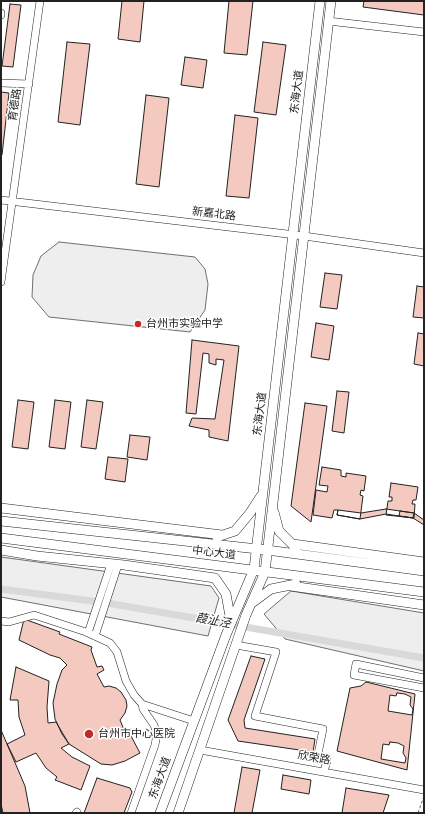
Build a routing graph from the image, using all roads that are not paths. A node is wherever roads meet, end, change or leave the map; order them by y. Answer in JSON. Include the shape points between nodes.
{"nodes":[{"id":1,"x":40,"y":1,"type":"edge"},
{"id":2,"x":320,"y":1,"type":"edge"},
{"id":3,"x":331,"y":1,"type":"edge"},
{"id":4,"x":328,"y":20,"type":"junction"},
{"id":5,"x":424,"y":32,"type":"edge"},
{"id":6,"x":1,"y":83,"type":"edge"},
{"id":7,"x":29,"y":84,"type":"junction"},
{"id":8,"x":1,"y":200,"type":"edge"},
{"id":9,"x":12,"y":202,"type":"junction"},
{"id":10,"x":293,"y":234,"type":"junction"},
{"id":11,"x":304,"y":236,"type":"junction"},
{"id":12,"x":424,"y":253,"type":"edge"},
{"id":13,"x":1,"y":282,"type":"edge"},
{"id":14,"x":263,"y":493,"type":"junction"},
{"id":15,"x":273,"y":499,"type":"junction"},
{"id":16,"x":1,"y":508,"type":"edge"},
{"id":17,"x":1,"y":521,"type":"edge"},
{"id":18,"x":127,"y":523,"type":"junction"},
{"id":19,"x":126,"y":535,"type":"junction"},
{"id":20,"x":222,"y":535,"type":"junction"},
{"id":21,"x":1,"y":538,"type":"edge"},
{"id":22,"x":186,"y":541,"type":"junction"},
{"id":23,"x":293,"y":544,"type":"junction"},
{"id":24,"x":256,"y":549,"type":"junction"},
{"id":25,"x":1,"y":550,"type":"edge"},
{"id":26,"x":267,"y":550,"type":"junction"},
{"id":27,"x":104,"y":551,"type":"junction"},
{"id":28,"x":305,"y":555,"type":"junction"},
{"id":29,"x":424,"y":562,"type":"edge"},
{"id":30,"x":114,"y":564,"type":"junction"},
{"id":31,"x":144,"y":568,"type":"junction"},
{"id":32,"x":254,"y":570,"type":"junction"},
{"id":33,"x":424,"y":571,"type":"edge"},
{"id":34,"x":265,"y":572,"type":"junction"},
{"id":35,"x":320,"y":579,"type":"junction"},
{"id":36,"x":291,"y":586,"type":"junction"},
{"id":37,"x":424,"y":592,"type":"edge"},
{"id":38,"x":251,"y":604,"type":"junction"},
{"id":39,"x":424,"y":605,"type":"edge"},
{"id":40,"x":1,"y":621,"type":"edge"},
{"id":41,"x":231,"y":623,"type":"junction"},
{"id":42,"x":92,"y":635,"type":"junction"},
{"id":43,"x":236,"y":645,"type":"junction"},
{"id":44,"x":424,"y":678,"type":"edge"},
{"id":45,"x":424,"y":688,"type":"edge"},
{"id":46,"x":142,"y":704,"type":"junction"},
{"id":47,"x":194,"y":721,"type":"junction"},
{"id":48,"x":200,"y":750,"type":"junction"},
{"id":49,"x":324,"y":771,"type":"junction"},
{"id":50,"x":424,"y":790,"type":"edge"},
{"id":51,"x":131,"y":813,"type":"edge"},
{"id":52,"x":160,"y":813,"type":"edge"},
{"id":53,"x":178,"y":813,"type":"edge"}],
"edges":[{"from":1,"to":7,"type":"street","name":"育德路"},
{"from":2,"to":10,"type":"main road","name":"东海大道"},
{"from":3,"to":4,"type":"main road","name":"东海大道"},
{"from":4,"to":5,"type":"street"},
{"from":4,"to":11,"type":"main road","name":"东海大道"},
{"from":6,"to":7,"type":"street"},
{"from":7,"to":9,"type":"street","name":"育德路"},
{"from":8,"to":9,"type":"street","name":"新嘉北路"},
{"from":9,"to":10,"type":"street","name":"新嘉北路"},
{"from":9,"to":13,"type":"street","name":"育德路"},
{"from":10,"to":11,"type":"street","name":"新嘉北路"},
{"from":10,"to":14,"type":"main road","name":"东海大道"},
{"from":11,"to":12,"type":"street","name":"新嘉北路"},
{"from":11,"to":15,"type":"main road","name":"东海大道"},
{"from":14,"to":20,"type":"main road","via":[[235,531]]},
{"from":14,"to":24,"type":"main road","name":"东海大道"},
{"from":15,"to":23,"type":"main road","via":[[279,531]]},
{"from":15,"to":26,"type":"main road","name":"东海大道"},
{"from":16,"to":18,"type":"main road"},
{"from":17,"to":19,"type":"main road","name":"中心大道"},
{"from":18,"to":19,"type":"main road"},
{"from":18,"to":20,"type":"main road"},
{"from":19,"to":22,"type":"main road","name":"中心大道"},
{"from":20,"to":22,"type":"main road"},
{"from":21,"to":27,"type":"main road","name":"中心大道"},
{"from":22,"to":24,"type":"main road","name":"中心大道"},
{"from":23,"to":28,"type":"main road"},
{"from":23,"to":29,"type":"main road"},
{"from":24,"to":26,"type":"main road","name":"中心大道"},
{"from":24,"to":32,"type":"main road","name":"东海大道"},
{"from":25,"to":30,"type":"main road"},
{"from":26,"to":28,"type":"main road","name":"中心大道"},
{"from":26,"to":34,"type":"main road","name":"东海大道"},
{"from":27,"to":31,"type":"main road"},
{"from":27,"to":32,"type":"main road","name":"中心大道"},
{"from":28,"to":33,"type":"main road","name":"中心大道"},
{"from":30,"to":31,"type":"main road"},
{"from":30,"to":42,"type":"street"},
{"from":31,"to":41,"type":"main road","via":[[215,578],[226,594]]},
{"from":32,"to":34,"type":"main road","name":"中心大道"},
{"from":32,"to":41,"type":"main road","name":"东海大道"},
{"from":34,"to":35,"type":"main road","name":"中心大道"},
{"from":34,"to":38,"type":"main road","name":"东海大道"},
{"from":35,"to":36,"type":"main road"},
{"from":35,"to":37,"type":"main road","name":"中心大道"},
{"from":36,"to":38,"type":"main road","via":[[271,590]]},
{"from":36,"to":39,"type":"main road"},
{"from":38,"to":43,"type":"main road","name":"东海大道"},
{"from":40,"to":42,"type":"street","via":[[9,622],[34,615]]},
{"from":41,"to":47,"type":"main road","name":"东海大道"},
{"from":42,"to":46,"type":"street","via":[[110,643],[117,652],[126,681]]},
{"from":43,"to":48,"type":"main road","name":"东海大道"},
{"from":43,"to":49,"type":"street","via":[[276,652],[255,716],[323,729],[316,759],[327,761]]},
{"from":44,"to":45,"type":"street","via":[[356,664],[354,675]]},
{"from":46,"to":47,"type":"street"},
{"from":46,"to":51,"type":"street","via":[[157,734]]},
{"from":47,"to":52,"type":"main road","name":"东海大道"},
{"from":48,"to":49,"type":"street","name":"欣荣路"},
{"from":48,"to":53,"type":"main road","name":"东海大道"},
{"from":49,"to":50,"type":"street","name":"欣荣路"}]}
